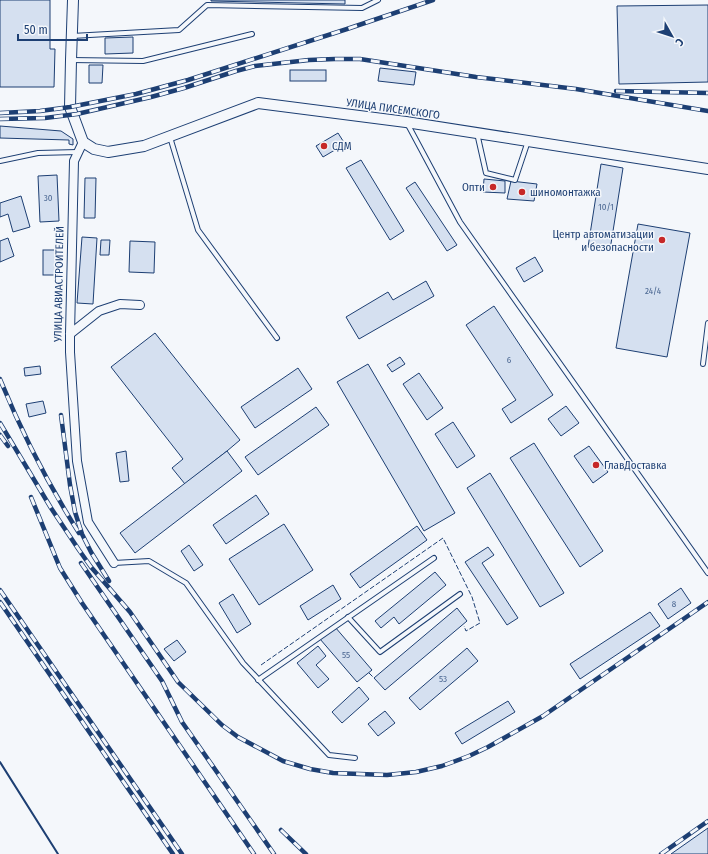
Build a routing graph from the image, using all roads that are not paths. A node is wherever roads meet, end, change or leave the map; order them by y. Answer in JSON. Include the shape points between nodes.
{"nodes":[{"id":1,"x":73,"y":0,"type":"edge"},
{"id":2,"x":378,"y":0,"type":"edge"},
{"id":3,"x":207,"y":2,"type":"edge"},
{"id":4,"x":252,"y":34,"type":"dead end"},
{"id":5,"x":72,"y":36,"type":"junction"},
{"id":6,"x":70,"y":60,"type":"junction"},
{"id":7,"x":406,"y":122,"type":"junction"},
{"id":8,"x":477,"y":133,"type":"junction"},
{"id":9,"x":169,"y":137,"type":"junction"},
{"id":10,"x":528,"y":141,"type":"junction"},
{"id":11,"x":83,"y":142,"type":"junction"},
{"id":12,"x":78,"y":152,"type":"junction"},
{"id":13,"x":0,"y":162,"type":"edge"},
{"id":14,"x":708,"y":169,"type":"edge"},
{"id":15,"x":140,"y":305,"type":"dead end"},
{"id":16,"x":708,"y":323,"type":"edge"},
{"id":17,"x":70,"y":334,"type":"junction"},
{"id":18,"x":277,"y":338,"type":"dead end"},
{"id":19,"x":703,"y":364,"type":"dead end"},
{"id":20,"x":434,"y":558,"type":"dead end"},
{"id":21,"x":114,"y":564,"type":"joint"},
{"id":22,"x":708,"y":573,"type":"edge"},
{"id":23,"x":460,"y":594,"type":"dead end"},
{"id":24,"x":348,"y":617,"type":"junction"},
{"id":25,"x":258,"y":680,"type":"junction"},
{"id":26,"x":355,"y":758,"type":"dead end"}],
"edges":[{"from":1,"to":5,"type":"street"},
{"from":2,"to":3,"type":"lane","via":[[362,8]]},
{"from":3,"to":5,"type":"lane","via":[[179,30]]},
{"from":4,"to":6,"type":"lane","via":[[142,61]]},
{"from":5,"to":6,"type":"street"},
{"from":6,"to":11,"type":"street","via":[[70,107]]},
{"from":7,"to":8,"type":"street","name":"УЛИЦА ПИСЕМСКОГО"},
{"from":7,"to":9,"type":"street","name":"УЛИЦА ПИСЕМСКОГО","via":[[258,103]]},
{"from":7,"to":22,"type":"lane","via":[[460,222]]},
{"from":8,"to":10,"type":"street","name":"УЛИЦА ПИСЕМСКОГО"},
{"from":8,"to":10,"type":"lane","via":[[486,173],[515,180]]},
{"from":9,"to":11,"type":"street","name":"УЛИЦА ПИСЕМСКОГО","via":[[144,146],[108,152],[94,149]]},
{"from":9,"to":18,"type":"lane","via":[[198,230]]},
{"from":10,"to":14,"type":"street","name":"УЛИЦА ПИСЕМСКОГО"},
{"from":11,"to":12,"type":"street","name":"УЛИЦА АВИАСТРОИТЕЛЕЙ"},
{"from":12,"to":13,"type":"lane","via":[[38,153]]},
{"from":12,"to":17,"type":"street","name":"УЛИЦА АВИАСТРОИТЕЛЕЙ","via":[[74,161]]},
{"from":15,"to":17,"type":"street","via":[[120,304],[99,311]]},
{"from":16,"to":19,"type":"lane"},
{"from":17,"to":21,"type":"street","name":"УЛИЦА АВИАСТРОИТЕЛЕЙ","via":[[77,461],[88,522]]},
{"from":20,"to":24,"type":"lane"},
{"from":21,"to":25,"type":"lane","via":[[149,561],[186,583],[242,663]]},
{"from":23,"to":24,"type":"lane","via":[[380,652]]},
{"from":24,"to":25,"type":"lane"},
{"from":25,"to":26,"type":"lane","via":[[329,755]]}]}
